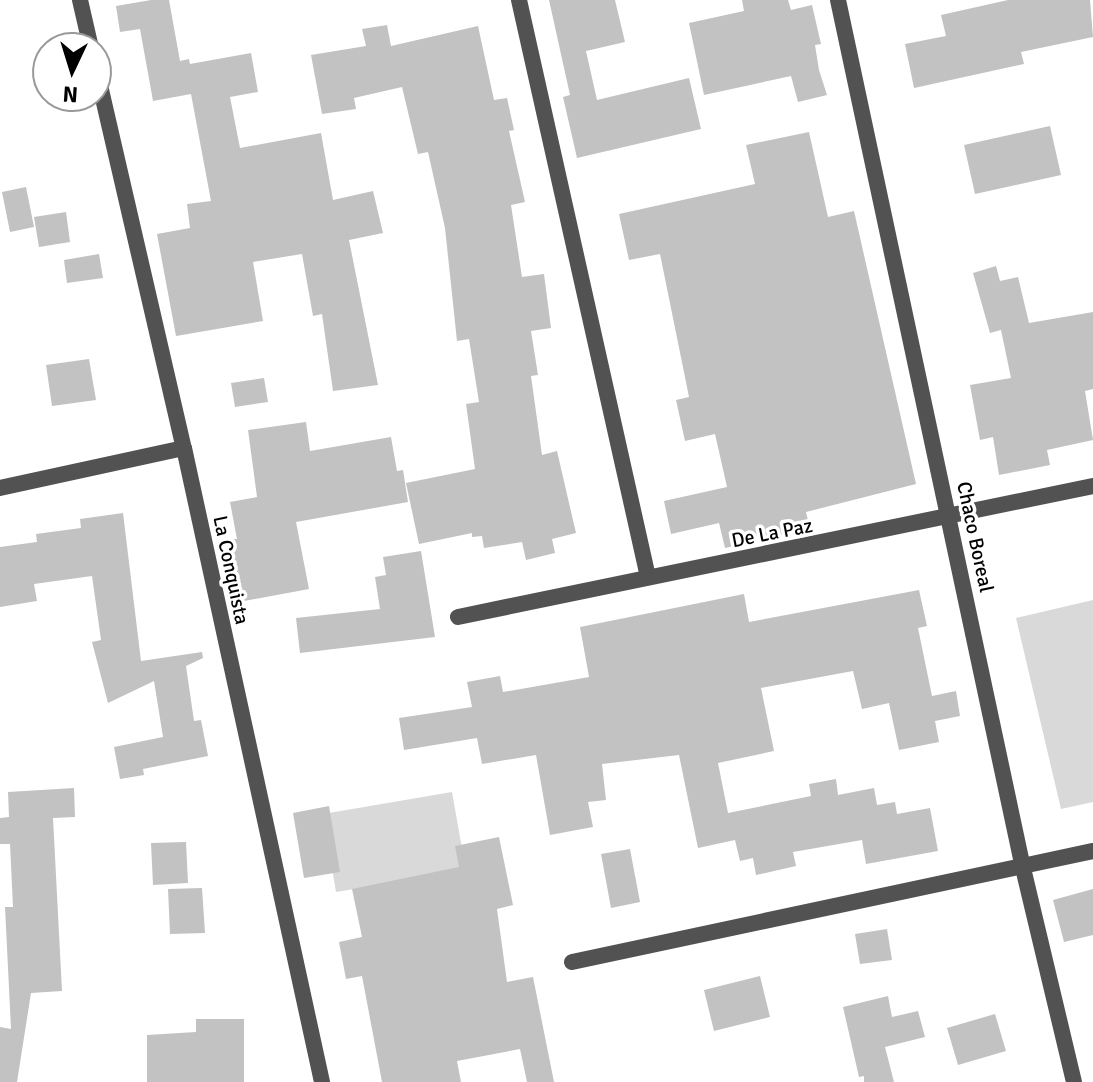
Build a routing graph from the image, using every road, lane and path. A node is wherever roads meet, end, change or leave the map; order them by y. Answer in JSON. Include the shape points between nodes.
{"nodes":[{"id":1,"x":80,"y":0,"type":"edge"},
{"id":2,"x":519,"y":0,"type":"edge"},
{"id":3,"x":838,"y":0,"type":"edge"},
{"id":4,"x":87,"y":32,"type":"edge"},
{"id":5,"x":106,"y":112,"type":"edge"},
{"id":6,"x":184,"y":448,"type":"junction"},
{"id":7,"x":1093,"y":486,"type":"edge"},
{"id":8,"x":0,"y":488,"type":"edge"},
{"id":9,"x":951,"y":518,"type":"junction"},
{"id":10,"x":648,"y":577,"type":"junction"},
{"id":11,"x":458,"y":617,"type":"dead end"},
{"id":12,"x":1093,"y":851,"type":"edge"},
{"id":13,"x":1023,"y":868,"type":"junction"},
{"id":14,"x":572,"y":962,"type":"dead end"},
{"id":15,"x":322,"y":1082,"type":"edge"},
{"id":16,"x":1074,"y":1082,"type":"edge"}],
"edges":[{"from":1,"to":4,"type":"street"},
{"from":2,"to":10,"type":"street"},
{"from":3,"to":9,"type":"street","name":"Chaco Boreal"},
{"from":5,"to":6,"type":"street","name":"La Conquista"},
{"from":6,"to":8,"type":"street"},
{"from":6,"to":15,"type":"street","name":"La Conquista"},
{"from":7,"to":9,"type":"street","name":"De La Paz"},
{"from":9,"to":10,"type":"street","name":"De La Paz"},
{"from":9,"to":13,"type":"street","name":"Chaco Boreal"},
{"from":10,"to":11,"type":"street","name":"De La Paz"},
{"from":12,"to":13,"type":"street"},
{"from":13,"to":14,"type":"street"},
{"from":13,"to":16,"type":"street","name":"Chaco Boreal"}]}
